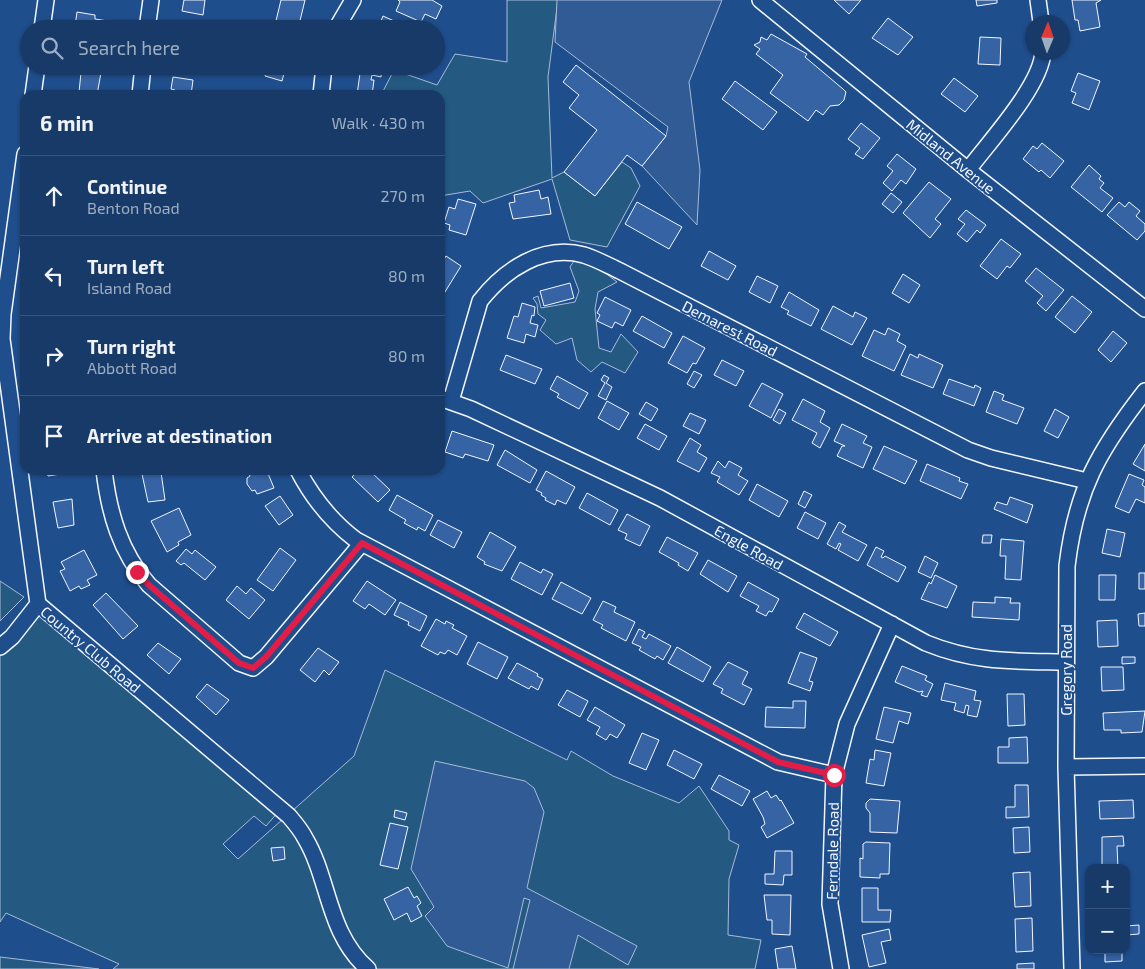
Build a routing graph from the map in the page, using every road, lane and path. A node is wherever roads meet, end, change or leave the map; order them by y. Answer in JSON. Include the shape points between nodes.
{"nodes":[{"id":1,"x":46,"y":0,"type":"edge"},
{"id":2,"x":152,"y":0,"type":"edge"},
{"id":3,"x":353,"y":0,"type":"edge"},
{"id":4,"x":760,"y":0,"type":"edge"},
{"id":5,"x":1038,"y":0,"type":"edge"},
{"id":6,"x":1040,"y":15,"type":"edge"},
{"id":7,"x":43,"y":20,"type":"edge"},
{"id":8,"x":149,"y":20,"type":"edge"},
{"id":9,"x":341,"y":20,"type":"edge"},
{"id":10,"x":1041,"y":60,"type":"edge"},
{"id":11,"x":36,"y":75,"type":"edge"},
{"id":12,"x":143,"y":75,"type":"edge"},
{"id":13,"x":323,"y":75,"type":"edge"},
{"id":14,"x":34,"y":90,"type":"edge"},
{"id":15,"x":141,"y":90,"type":"edge"},
{"id":16,"x":321,"y":90,"type":"edge"},
{"id":17,"x":968,"y":170,"type":"junction"},
{"id":18,"x":20,"y":190,"type":"edge"},
{"id":19,"x":1145,"y":309,"type":"edge"},
{"id":20,"x":1145,"y":391,"type":"edge"},
{"id":21,"x":446,"y":400,"type":"edge"},
{"id":22,"x":20,"y":471,"type":"edge"},
{"id":23,"x":21,"y":475,"type":"edge"},
{"id":24,"x":105,"y":475,"type":"edge"},
{"id":25,"x":301,"y":475,"type":"edge"},
{"id":26,"x":1086,"y":481,"type":"junction"},
{"id":27,"x":362,"y":543,"type":"junction"},
{"id":28,"x":38,"y":604,"type":"junction"},
{"id":29,"x":892,"y":624,"type":"junction"},
{"id":30,"x":0,"y":647,"type":"edge"},
{"id":31,"x":1066,"y":662,"type":"junction"},
{"id":32,"x":1145,"y":766,"type":"edge"},
{"id":33,"x":1066,"y":767,"type":"junction"},
{"id":34,"x":834,"y":775,"type":"junction"},
{"id":35,"x":368,"y":969,"type":"edge"},
{"id":36,"x":841,"y":969,"type":"edge"},
{"id":37,"x":1072,"y":969,"type":"edge"}],
"edges":[{"from":1,"to":7,"type":"street"},
{"from":2,"to":8,"type":"street"},
{"from":3,"to":9,"type":"street"},
{"from":4,"to":17,"type":"street","name":"Midland Avenue"},
{"from":5,"to":6,"type":"street"},
{"from":10,"to":17,"type":"street","via":[[1030,88]]},
{"from":11,"to":14,"type":"street"},
{"from":12,"to":15,"type":"street"},
{"from":13,"to":16,"type":"street"},
{"from":17,"to":19,"type":"street","name":"Midland Avenue"},
{"from":18,"to":22,"type":"street","name":"Country Club Road","via":[[2,338]]},
{"from":20,"to":26,"type":"street","name":"Gregory Road","via":[[1114,431]]},
{"from":21,"to":26,"type":"street","name":"Demarest Road","via":[[480,301],[488,290],[522,263],[538,256],[569,252],[620,271],[968,450]]},
{"from":21,"to":29,"type":"street","name":"Engle Road","via":[[660,498]]},
{"from":23,"to":28,"type":"street","name":"Country Club Road"},
{"from":24,"to":27,"type":"street","via":[[117,532],[137,572],[239,663],[253,668],[266,657]]},
{"from":25,"to":27,"type":"street","via":[[322,508],[343,530]]},
{"from":26,"to":31,"type":"street","name":"Gregory Road","via":[[1069,548]]},
{"from":27,"to":34,"type":"street","via":[[778,762]]},
{"from":28,"to":30,"type":"street"},
{"from":28,"to":35,"type":"street","name":"Country Club Road","via":[[289,816],[306,838],[343,937]]},
{"from":29,"to":31,"type":"street","name":"Engle Road","via":[[926,643],[974,658]]},
{"from":29,"to":34,"type":"street","name":"Ferndale Road","via":[[856,698]]},
{"from":31,"to":33,"type":"street","name":"Gregory Road"},
{"from":32,"to":33,"type":"street"},
{"from":33,"to":37,"type":"street","name":"Gregory Road"},
{"from":34,"to":36,"type":"street","name":"Ferndale Road","via":[[830,904]]}]}
